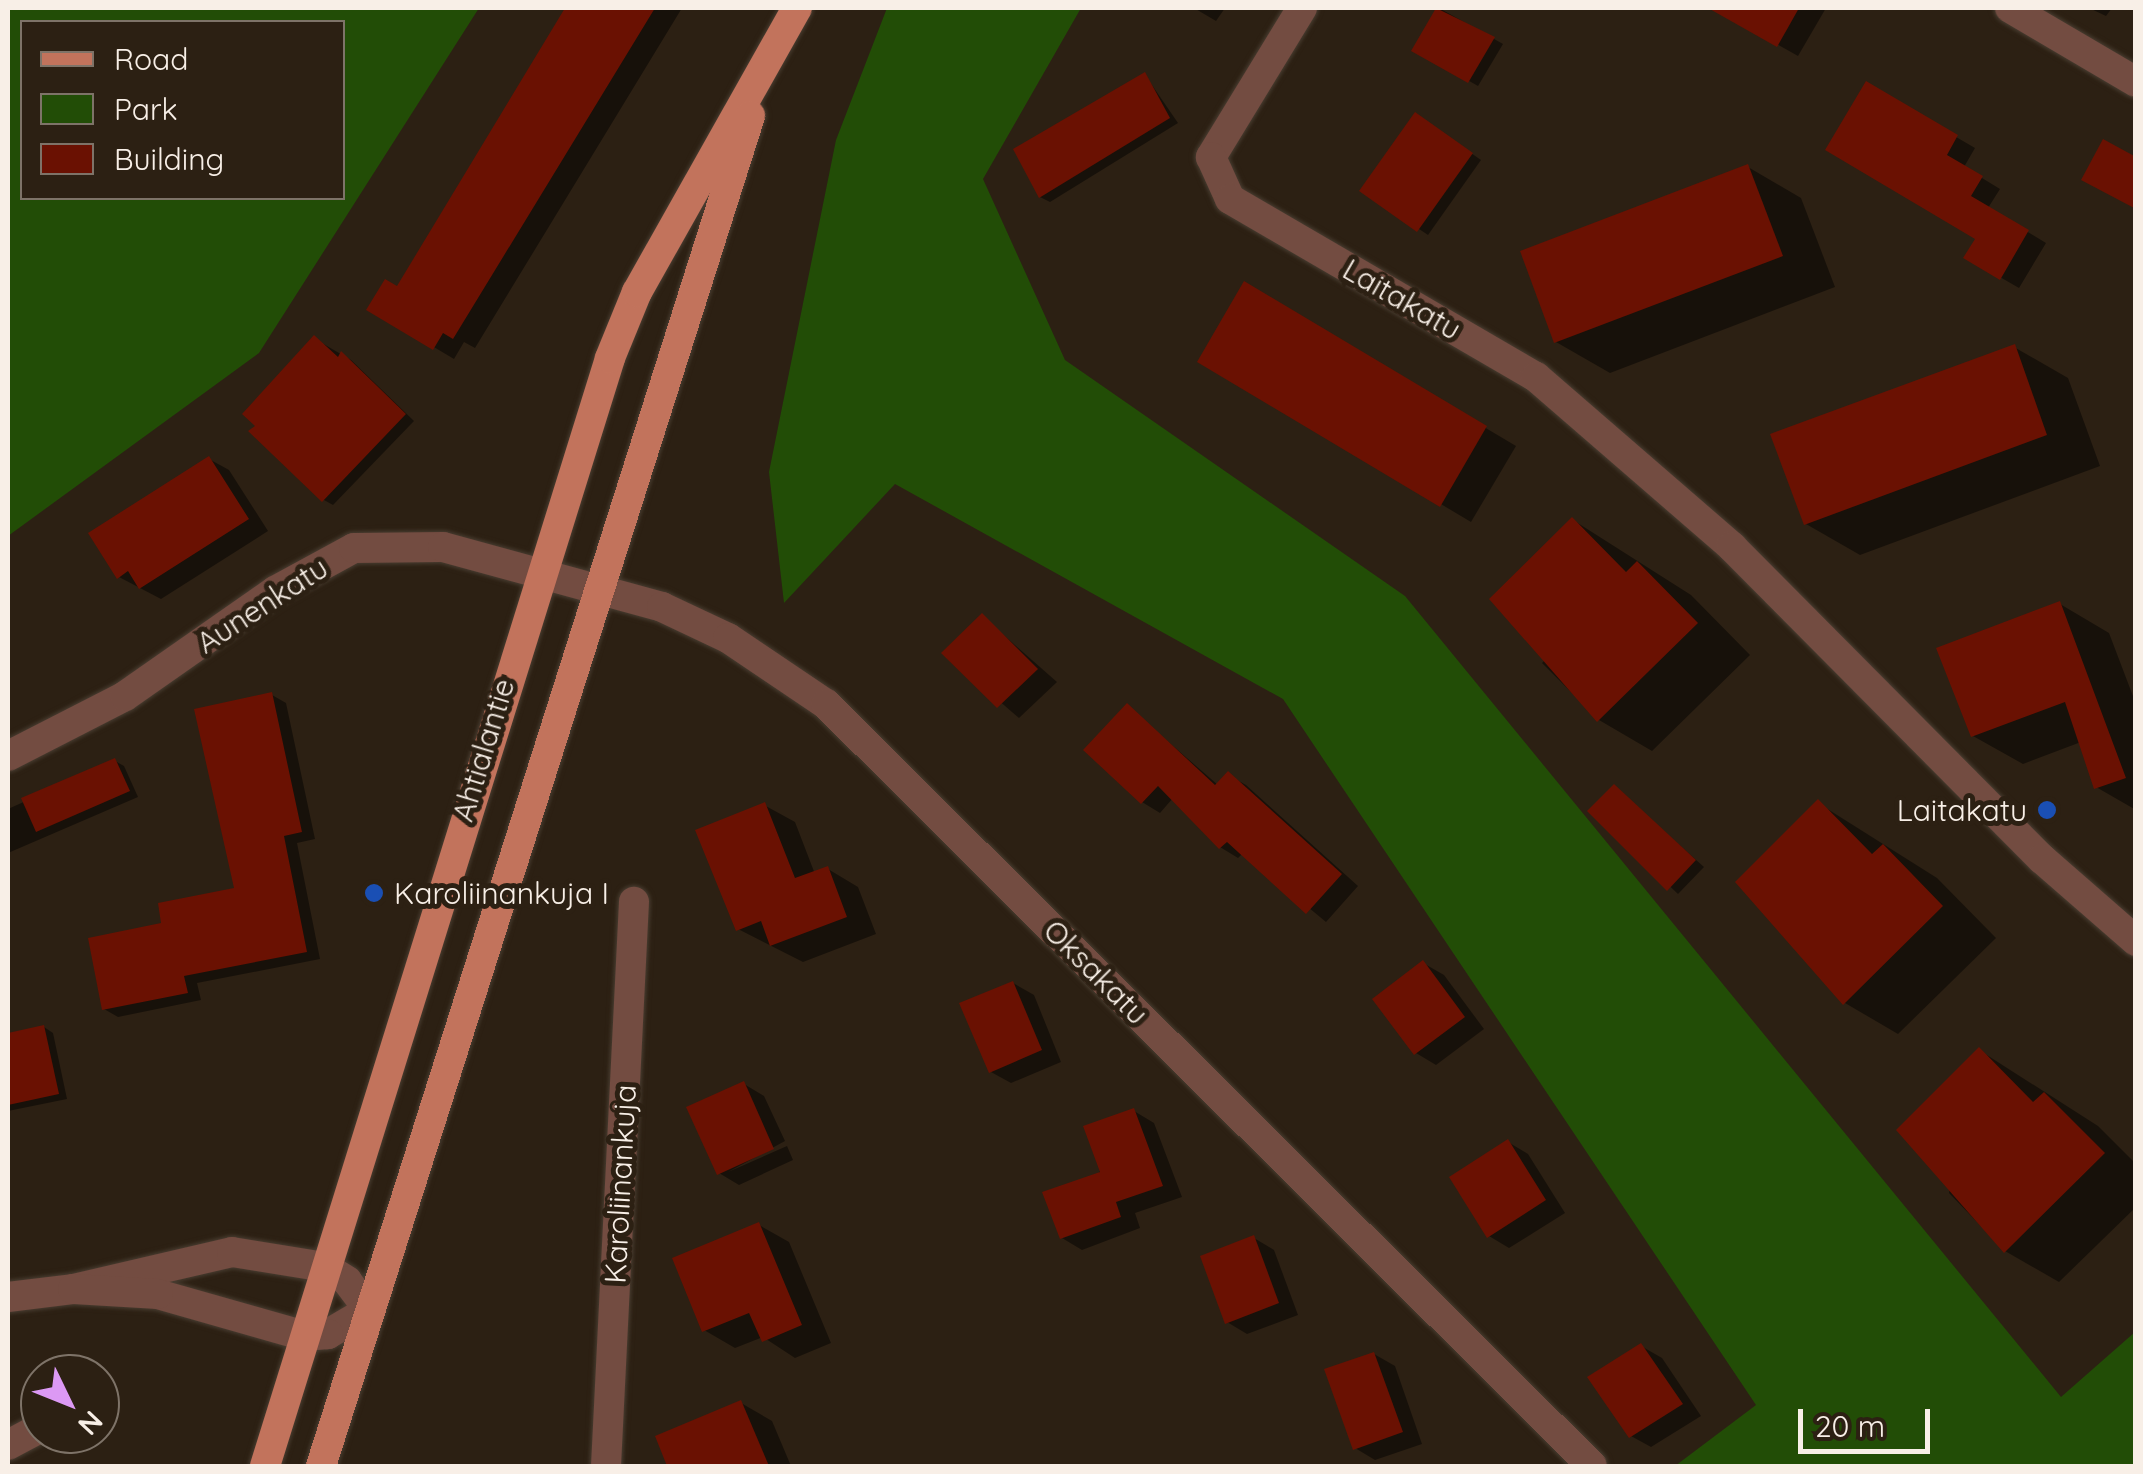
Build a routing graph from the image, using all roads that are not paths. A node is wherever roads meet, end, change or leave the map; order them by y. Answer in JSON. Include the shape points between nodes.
{"nodes":[{"id":1,"x":796,"y":8,"type":"edge"},
{"id":2,"x":1302,"y":8,"type":"edge"},
{"id":3,"x":2010,"y":8,"type":"edge"},
{"id":4,"x":769,"y":61,"type":"junction"},
{"id":5,"x":2136,"y":82,"type":"edge"},
{"id":6,"x":539,"y":570,"type":"junction"},
{"id":7,"x":598,"y":588,"type":"junction"},
{"id":8,"x":8,"y":756,"type":"edge"},
{"id":9,"x":634,"y":902,"type":"dead end"},
{"id":10,"x":2136,"y":941,"type":"edge"},
{"id":11,"x":325,"y":1267,"type":"junction"},
{"id":12,"x":74,"y":1289,"type":"junction"},
{"id":13,"x":8,"y":1297,"type":"edge"},
{"id":14,"x":369,"y":1310,"type":"junction"},
{"id":15,"x":305,"y":1336,"type":"junction"},
{"id":16,"x":265,"y":1466,"type":"edge"},
{"id":17,"x":321,"y":1466,"type":"edge"},
{"id":18,"x":606,"y":1466,"type":"edge"},
{"id":19,"x":1592,"y":1466,"type":"edge"}],
"edges":[{"from":1,"to":4,"type":"main road","name":"Ahtialantie"},
{"from":2,"to":10,"type":"street","name":"Laitakatu","via":[[1210,157],[1230,198],[1536,377],[1732,548],[2042,859]]},
{"from":3,"to":5,"type":"street"},
{"from":4,"to":6,"type":"main road","name":"Ahtialantie","via":[[636,292]]},
{"from":4,"to":7,"type":"main road","name":"Ahtialantie"},
{"from":6,"to":7,"type":"street","name":"Oksakatu"},
{"from":6,"to":8,"type":"street","name":"Aunenkatu","via":[[443,547],[354,548],[276,591],[125,696]]},
{"from":6,"to":11,"type":"main road","name":"Ahtialantie"},
{"from":7,"to":14,"type":"main road","name":"Ahtialantie"},
{"from":7,"to":19,"type":"street","name":"Oksakatu","via":[[662,607],[728,638],[826,704]]},
{"from":9,"to":18,"type":"street","name":"Karoliinankuja"},
{"from":11,"to":12,"type":"street","via":[[232,1252]]},
{"from":11,"to":14,"type":"street","via":[[347,1281]]},
{"from":11,"to":15,"type":"main road","name":"Ahtialantie"},
{"from":12,"to":13,"type":"street"},
{"from":12,"to":15,"type":"street","via":[[177,1298]]},
{"from":14,"to":15,"type":"street","via":[[328,1334]]},
{"from":14,"to":17,"type":"main road","name":"Ahtialantie"},
{"from":15,"to":16,"type":"main road","name":"Ahtialantie"}]}
